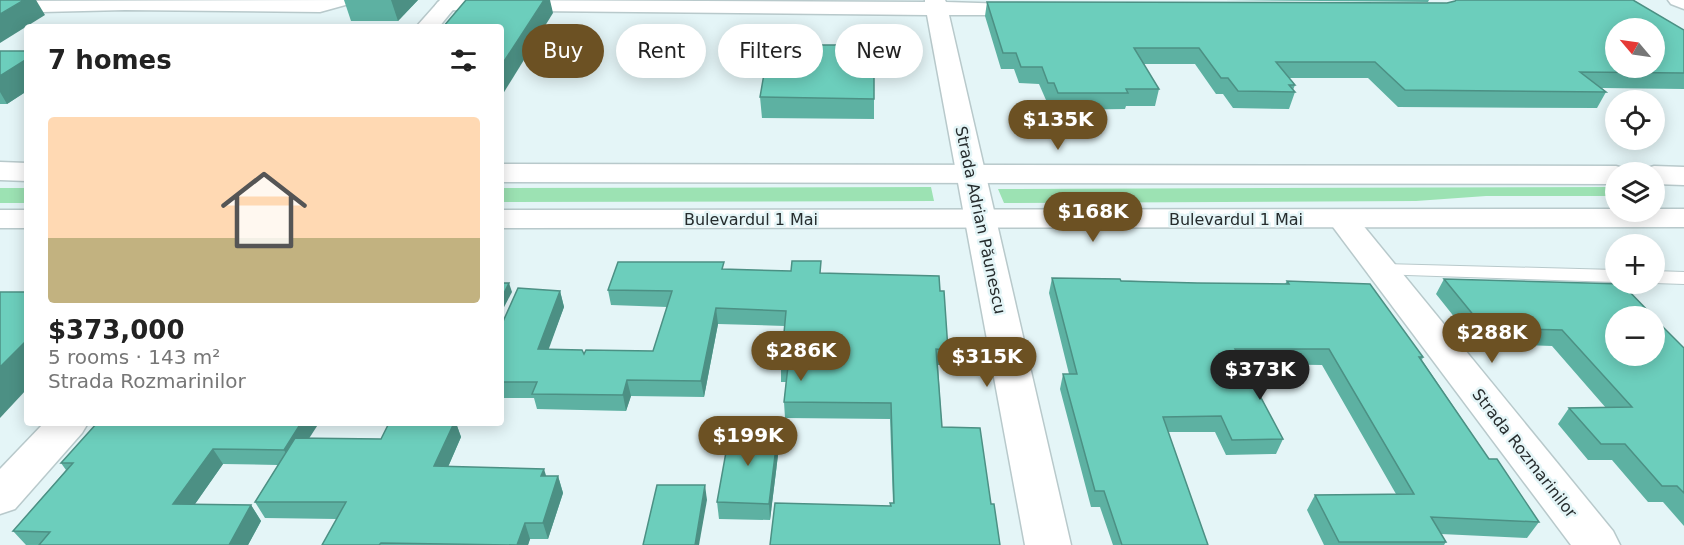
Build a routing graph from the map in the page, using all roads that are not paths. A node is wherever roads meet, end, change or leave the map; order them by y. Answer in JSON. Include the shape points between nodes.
{"nodes":[{"id":1,"x":342,"y":0,"type":"edge"},
{"id":2,"x":1678,"y":0,"type":"edge"},
{"id":3,"x":127,"y":2,"type":"edge"},
{"id":4,"x":448,"y":3,"type":"edge"},
{"id":5,"x":1684,"y":3,"type":"edge"},
{"id":6,"x":936,"y":4,"type":"edge"},
{"id":7,"x":0,"y":7,"type":"edge"},
{"id":8,"x":1046,"y":9,"type":"edge"},
{"id":9,"x":430,"y":24,"type":"edge"},
{"id":10,"x":0,"y":171,"type":"edge"},
{"id":11,"x":24,"y":172,"type":"edge"},
{"id":12,"x":504,"y":173,"type":"edge"},
{"id":13,"x":970,"y":174,"type":"junction"},
{"id":14,"x":1605,"y":175,"type":"edge"},
{"id":15,"x":1665,"y":175,"type":"edge"},
{"id":16,"x":1684,"y":176,"type":"edge"},
{"id":17,"x":980,"y":218,"type":"junction"},
{"id":18,"x":1684,"y":218,"type":"edge"},
{"id":19,"x":0,"y":219,"type":"edge"},
{"id":20,"x":24,"y":219,"type":"edge"},
{"id":21,"x":504,"y":219,"type":"edge"},
{"id":22,"x":1342,"y":219,"type":"junction"},
{"id":23,"x":1384,"y":270,"type":"junction"},
{"id":24,"x":1605,"y":276,"type":"edge"},
{"id":25,"x":1665,"y":277,"type":"edge"},
{"id":26,"x":1684,"y":278,"type":"edge"},
{"id":27,"x":65,"y":426,"type":"edge"},
{"id":28,"x":0,"y":497,"type":"edge"},
{"id":29,"x":1048,"y":545,"type":"edge"},
{"id":30,"x":1597,"y":545,"type":"edge"}],
"edges":[{"from":1,"to":3,"type":"street","via":[[320,6]]},
{"from":2,"to":5,"type":"street"},
{"from":3,"to":7,"type":"street"},
{"from":4,"to":6,"type":"street"},
{"from":4,"to":9,"type":"street"},
{"from":6,"to":8,"type":"street"},
{"from":6,"to":13,"type":"street","name":"Strada Adrian Păunescu"},
{"from":10,"to":11,"type":"street"},
{"from":12,"to":13,"type":"street"},
{"from":13,"to":14,"type":"street"},
{"from":13,"to":17,"type":"street","name":"Strada Adrian Păunescu"},
{"from":15,"to":16,"type":"street"},
{"from":17,"to":21,"type":"street","name":"Bulevardul 1 Mai"},
{"from":17,"to":22,"type":"street","name":"Bulevardul 1 Mai"},
{"from":17,"to":29,"type":"street","name":"Strada Adrian Păunescu"},
{"from":18,"to":22,"type":"street","name":"Bulevardul 1 Mai"},
{"from":19,"to":20,"type":"street"},
{"from":22,"to":23,"type":"street","name":"Strada Rozmarinilor"},
{"from":23,"to":24,"type":"lane"},
{"from":23,"to":30,"type":"street","name":"Strada Rozmarinilor"},
{"from":25,"to":26,"type":"lane"},
{"from":27,"to":28,"type":"street"}]}
